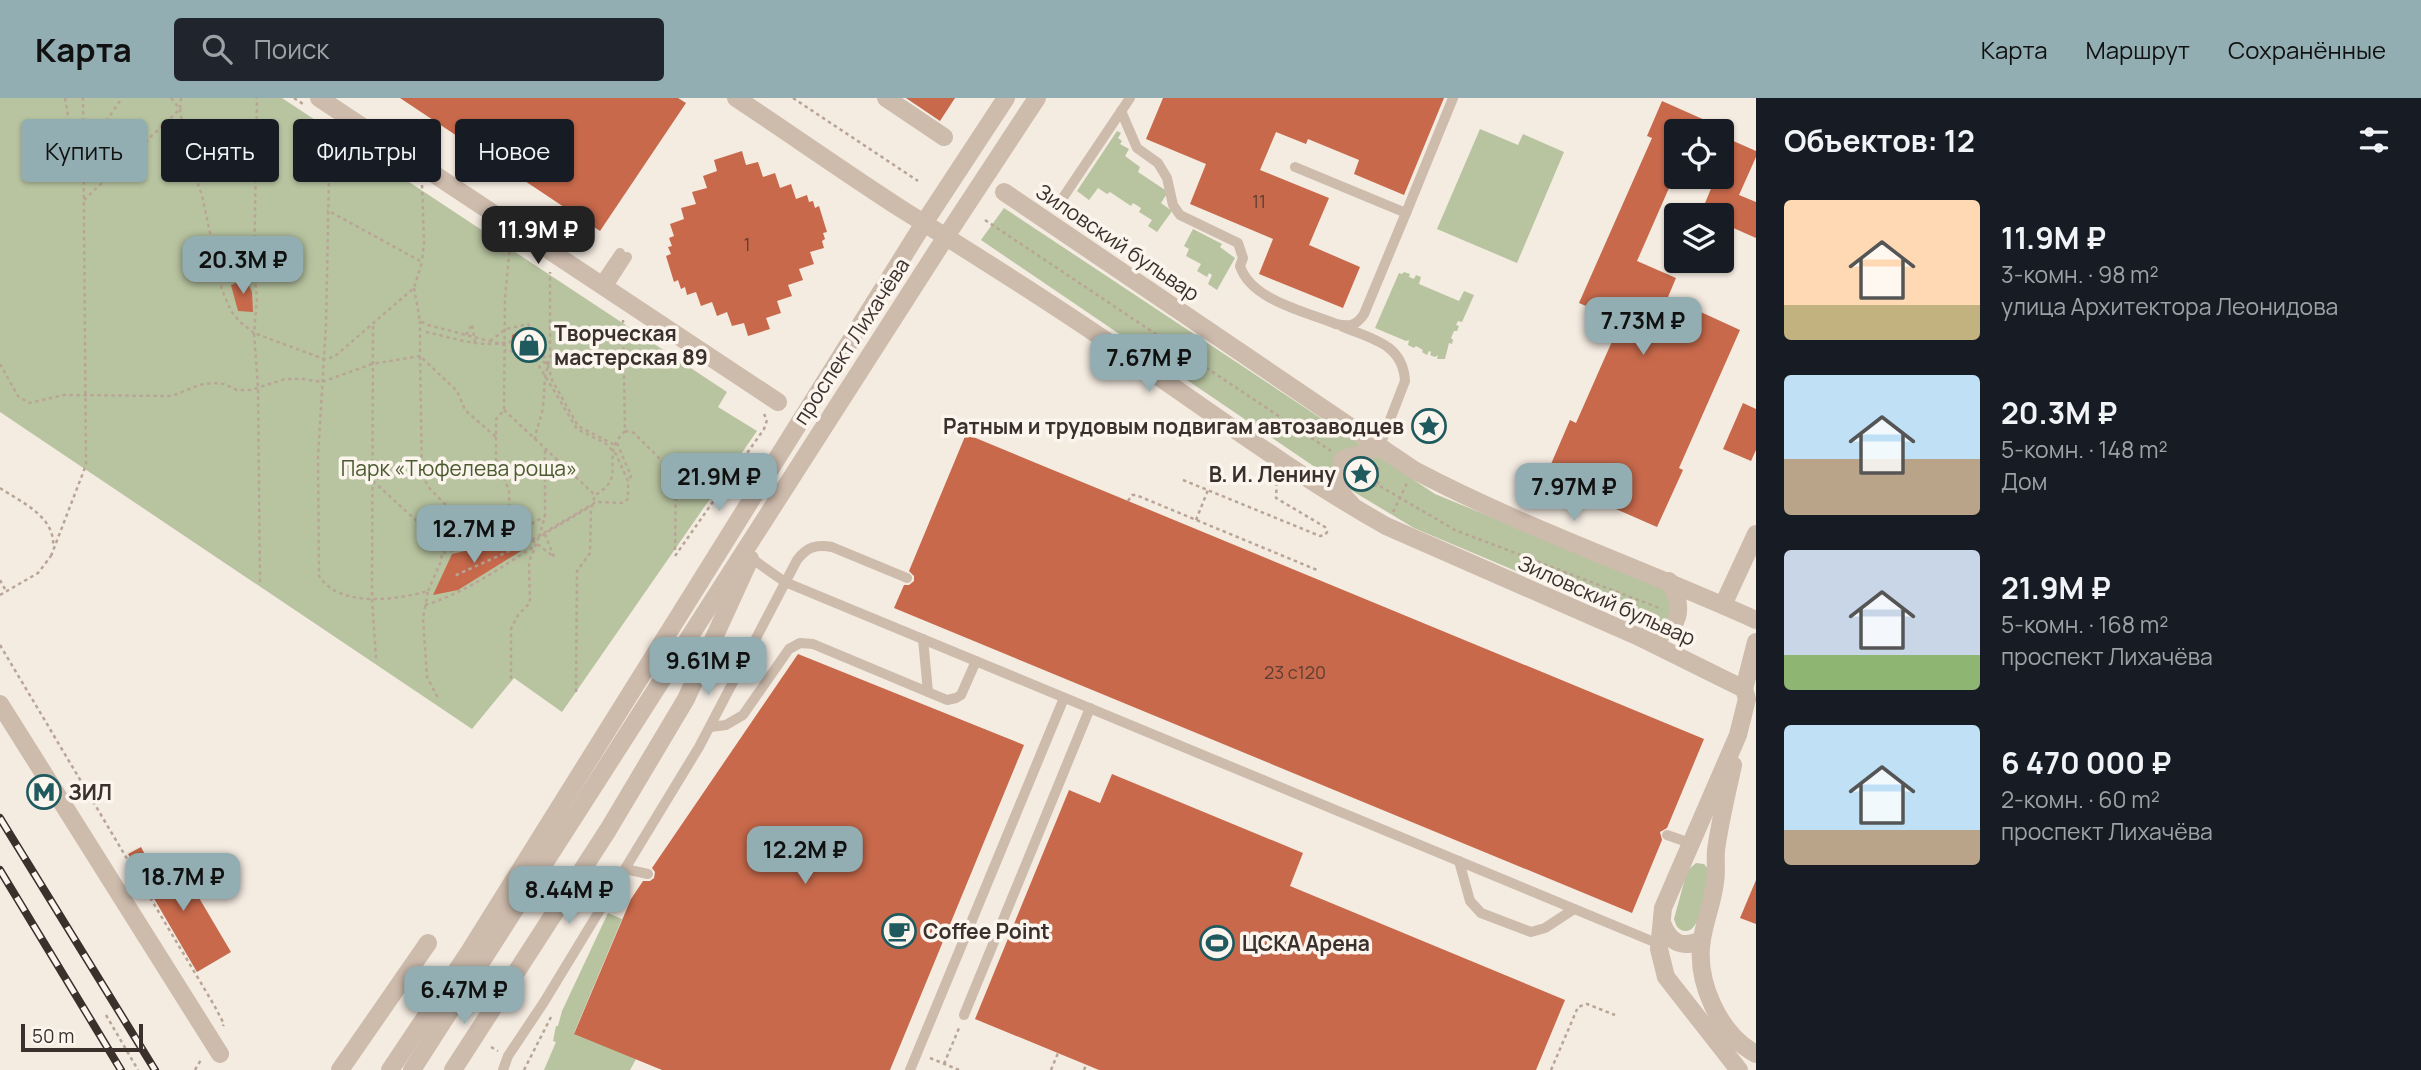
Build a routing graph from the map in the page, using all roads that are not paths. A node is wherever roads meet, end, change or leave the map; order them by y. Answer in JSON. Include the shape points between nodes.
{"nodes":[{"id":1,"x":736,"y":98,"type":"edge"},
{"id":2,"x":886,"y":98,"type":"edge"},
{"id":3,"x":1006,"y":98,"type":"edge"},
{"id":4,"x":1037,"y":98,"type":"edge"},
{"id":5,"x":1130,"y":98,"type":"edge"},
{"id":6,"x":1453,"y":98,"type":"edge"},
{"id":7,"x":325,"y":102,"type":"edge"},
{"id":8,"x":1121,"y":111,"type":"junction"},
{"id":9,"x":944,"y":137,"type":"dead end"},
{"id":10,"x":1295,"y":167,"type":"dead end"},
{"id":11,"x":1004,"y":192,"type":"dead end"},
{"id":12,"x":1056,"y":208,"type":"dead end"},
{"id":13,"x":1406,"y":213,"type":"junction"},
{"id":14,"x":924,"y":223,"type":"junction"},
{"id":15,"x":947,"y":235,"type":"junction"},
{"id":16,"x":624,"y":255,"type":"dead end"},
{"id":17,"x":603,"y":286,"type":"junction"},
{"id":18,"x":1336,"y":324,"type":"junction"},
{"id":19,"x":778,"y":402,"type":"dead end"},
{"id":20,"x":1379,"y":448,"type":"junction"},
{"id":21,"x":1357,"y":510,"type":"junction"},
{"id":22,"x":1756,"y":534,"type":"edge"},
{"id":23,"x":758,"y":540,"type":"dead end"},
{"id":24,"x":751,"y":558,"type":"junction"},
{"id":25,"x":907,"y":578,"type":"dead end"},
{"id":26,"x":1670,"y":581,"type":"junction"},
{"id":27,"x":785,"y":582,"type":"junction"},
{"id":28,"x":1723,"y":605,"type":"junction"},
{"id":29,"x":1756,"y":620,"type":"edge"},
{"id":30,"x":1640,"y":637,"type":"junction"},
{"id":31,"x":923,"y":639,"type":"junction"},
{"id":32,"x":1756,"y":642,"type":"edge"},
{"id":33,"x":976,"y":661,"type":"junction"},
{"id":34,"x":928,"y":692,"type":"junction"},
{"id":35,"x":1749,"y":696,"type":"edge"},
{"id":36,"x":1064,"y":698,"type":"junction"},
{"id":37,"x":0,"y":705,"type":"edge"},
{"id":38,"x":1090,"y":708,"type":"junction"},
{"id":39,"x":1746,"y":725,"type":"edge"},
{"id":40,"x":710,"y":727,"type":"junction"},
{"id":41,"x":1667,"y":835,"type":"dead end"},
{"id":42,"x":1688,"y":847,"type":"junction"},
{"id":43,"x":1459,"y":861,"type":"junction"},
{"id":44,"x":1716,"y":863,"type":"junction"},
{"id":45,"x":625,"y":869,"type":"junction"},
{"id":46,"x":648,"y":874,"type":"dead end"},
{"id":47,"x":1574,"y":909,"type":"junction"},
{"id":48,"x":1662,"y":923,"type":"junction"},
{"id":49,"x":1702,"y":940,"type":"junction"},
{"id":50,"x":428,"y":943,"type":"dead end"},
{"id":51,"x":1659,"y":944,"type":"junction"},
{"id":52,"x":476,"y":956,"type":"junction"},
{"id":53,"x":964,"y":1015,"type":"road end"},
{"id":54,"x":220,"y":1054,"type":"dead end"},
{"id":55,"x":1756,"y":1054,"type":"edge"},
{"id":56,"x":340,"y":1070,"type":"edge"},
{"id":57,"x":390,"y":1070,"type":"edge"},
{"id":58,"x":412,"y":1070,"type":"edge"},
{"id":59,"x":453,"y":1070,"type":"edge"},
{"id":60,"x":503,"y":1070,"type":"edge"},
{"id":61,"x":910,"y":1070,"type":"edge"},
{"id":62,"x":1739,"y":1070,"type":"edge"}],
"edges":[{"from":1,"to":14,"type":"street","name":"Зиловский бульвар"},
{"from":2,"to":9,"type":"street"},
{"from":3,"to":14,"type":"street","name":"проспект Лихачёва"},
{"from":4,"to":15,"type":"street","name":"проспект Лихачёва"},
{"from":5,"to":8,"type":"lane"},
{"from":6,"to":13,"type":"lane"},
{"from":7,"to":17,"type":"street"},
{"from":8,"to":12,"type":"lane"},
{"from":8,"to":18,"type":"lane","via":[[1138,148],[1158,163],[1167,177],[1180,215],[1238,243],[1244,258],[1240,266],[1249,284],[1260,293]]},
{"from":10,"to":13,"type":"lane"},
{"from":11,"to":20,"type":"street","name":"Зиловский бульвар"},
{"from":13,"to":18,"type":"lane","via":[[1364,314],[1349,327]]},
{"from":14,"to":15,"type":"street","name":"Зиловский бульвар"},
{"from":14,"to":52,"type":"street","name":"проспект Лихачёва"},
{"from":15,"to":21,"type":"street","name":"Зиловский бульвар"},
{"from":15,"to":52,"type":"street","name":"проспект Лихачёва","via":[[558,839]]},
{"from":16,"to":17,"type":"lane"},
{"from":17,"to":19,"type":"street"},
{"from":18,"to":20,"type":"lane","via":[[1392,349],[1404,369],[1405,381]]},
{"from":20,"to":21,"type":"street","via":[[1343,459],[1341,493]]},
{"from":20,"to":26,"type":"street","name":"Зиловский бульвар","via":[[1464,496]]},
{"from":21,"to":30,"type":"street","name":"Зиловский бульвар"},
{"from":22,"to":28,"type":"street"},
{"from":23,"to":24,"type":"street"},
{"from":24,"to":27,"type":"lane"},
{"from":24,"to":59,"type":"street","via":[[686,699],[608,830]]},
{"from":25,"to":27,"type":"lane","via":[[821,545],[804,551]]},
{"from":26,"to":28,"type":"street","name":"Зиловский бульвар"},
{"from":26,"to":30,"type":"street","via":[[1680,605],[1674,625],[1653,638]]},
{"from":27,"to":31,"type":"lane"},
{"from":27,"to":40,"type":"lane"},
{"from":28,"to":29,"type":"street","name":"Зиловский бульвар"},
{"from":30,"to":35,"type":"street","name":"Зиловский бульвар"},
{"from":31,"to":33,"type":"lane"},
{"from":31,"to":34,"type":"lane"},
{"from":32,"to":35,"type":"street"},
{"from":33,"to":34,"type":"lane","via":[[956,698],[947,700]]},
{"from":33,"to":36,"type":"lane"},
{"from":34,"to":40,"type":"lane","via":[[800,643],[789,649],[743,715],[726,725]]},
{"from":35,"to":39,"type":"street"},
{"from":36,"to":38,"type":"lane"},
{"from":36,"to":61,"type":"lane"},
{"from":37,"to":54,"type":"street"},
{"from":38,"to":43,"type":"lane"},
{"from":38,"to":53,"type":"lane"},
{"from":39,"to":42,"type":"street"},
{"from":39,"to":44,"type":"street"},
{"from":40,"to":45,"type":"lane"},
{"from":41,"to":42,"type":"lane"},
{"from":42,"to":44,"type":"street","via":[[1704,849]]},
{"from":42,"to":48,"type":"street","via":[[1663,908]]},
{"from":43,"to":47,"type":"lane"},
{"from":43,"to":47,"type":"lane","via":[[1476,909],[1524,931],[1545,928]]},
{"from":44,"to":49,"type":"street"},
{"from":45,"to":46,"type":"lane"},
{"from":45,"to":60,"type":"lane"},
{"from":47,"to":51,"type":"lane"},
{"from":48,"to":49,"type":"street","via":[[1666,934],[1678,943],[1689,946]]},
{"from":48,"to":51,"type":"street"},
{"from":49,"to":55,"type":"street","via":[[1704,981],[1714,1007],[1727,1030]]},
{"from":50,"to":56,"type":"street"},
{"from":51,"to":62,"type":"street","via":[[1666,977]]},
{"from":52,"to":57,"type":"street","name":"проспект Лихачёва"},
{"from":52,"to":58,"type":"street","name":"проспект Лихачёва"}]}
